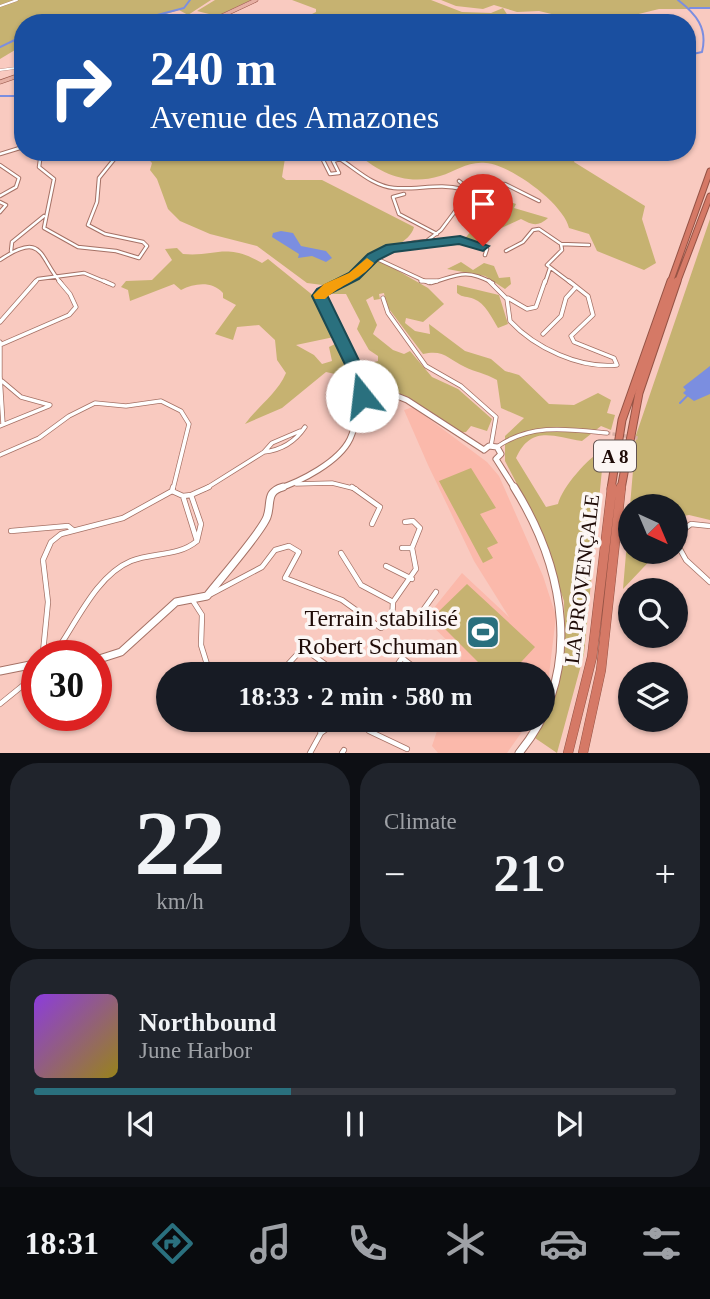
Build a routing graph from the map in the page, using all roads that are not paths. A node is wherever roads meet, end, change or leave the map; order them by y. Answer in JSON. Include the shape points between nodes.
{"nodes":[{"id":1,"x":17,"y":0,"type":"edge"},
{"id":2,"x":256,"y":0,"type":"edge"},
{"id":3,"x":0,"y":6,"type":"edge"},
{"id":4,"x":226,"y":14,"type":"edge"},
{"id":5,"x":40,"y":161,"type":"edge"},
{"id":6,"x":113,"y":161,"type":"edge"},
{"id":7,"x":324,"y":161,"type":"edge"},
{"id":8,"x":335,"y":161,"type":"edge"},
{"id":9,"x":342,"y":161,"type":"edge"},
{"id":10,"x":0,"y":165,"type":"edge"},
{"id":11,"x":710,"y":171,"type":"edge"},
{"id":12,"x":460,"y":181,"type":"dead end"},
{"id":13,"x":461,"y":189,"type":"junction"},
{"id":14,"x":404,"y":194,"type":"dead end"},
{"id":15,"x":710,"y":196,"type":"edge"},
{"id":16,"x":0,"y":199,"type":"edge"},
{"id":17,"x":539,"y":201,"type":"dead end"},
{"id":18,"x":460,"y":205,"type":"junction"},
{"id":19,"x":0,"y":212,"type":"edge"},
{"id":20,"x":45,"y":215,"type":"junction"},
{"id":21,"x":437,"y":234,"type":"junction"},
{"id":22,"x":427,"y":242,"type":"junction"},
{"id":23,"x":561,"y":244,"type":"junction"},
{"id":24,"x":589,"y":245,"type":"dead end"},
{"id":25,"x":11,"y":251,"type":"junction"},
{"id":26,"x":506,"y":251,"type":"dead end"},
{"id":27,"x":485,"y":255,"type":"dead end"},
{"id":28,"x":373,"y":257,"type":"junction"},
{"id":29,"x":0,"y":260,"type":"edge"},
{"id":30,"x":550,"y":268,"type":"junction"},
{"id":31,"x":55,"y":276,"type":"junction"},
{"id":32,"x":113,"y":285,"type":"dead end"},
{"id":33,"x":576,"y":287,"type":"junction"},
{"id":34,"x":383,"y":298,"type":"dead end"},
{"id":35,"x":508,"y":298,"type":"junction"},
{"id":36,"x":0,"y":322,"type":"edge"},
{"id":37,"x":543,"y":334,"type":"dead end"},
{"id":38,"x":0,"y":344,"type":"edge"},
{"id":39,"x":1,"y":378,"type":"edge"},
{"id":40,"x":362,"y":396,"type":"junction"},
{"id":41,"x":2,"y":425,"type":"edge"},
{"id":42,"x":302,"y":429,"type":"dead end"},
{"id":43,"x":607,"y":433,"type":"tunnel mouth"},
{"id":44,"x":494,"y":446,"type":"junction"},
{"id":45,"x":484,"y":450,"type":"junction"},
{"id":46,"x":0,"y":455,"type":"edge"},
{"id":47,"x":496,"y":459,"type":"junction"},
{"id":48,"x":294,"y":484,"type":"junction"},
{"id":49,"x":172,"y":491,"type":"junction"},
{"id":50,"x":191,"y":495,"type":"junction"},
{"id":51,"x":183,"y":496,"type":"junction"},
{"id":52,"x":405,"y":523,"type":"dead end"},
{"id":53,"x":372,"y":524,"type":"dead end"},
{"id":54,"x":688,"y":524,"type":"edge"},
{"id":55,"x":710,"y":526,"type":"edge"},
{"id":56,"x":73,"y":530,"type":"junction"},
{"id":57,"x":11,"y":531,"type":"dead end"},
{"id":58,"x":197,"y":541,"type":"junction"},
{"id":59,"x":402,"y":548,"type":"dead end"},
{"id":60,"x":412,"y":548,"type":"junction"},
{"id":61,"x":341,"y":553,"type":"dead end"},
{"id":62,"x":688,"y":564,"type":"edge"},
{"id":63,"x":386,"y":566,"type":"dead end"},
{"id":64,"x":412,"y":579,"type":"junction"},
{"id":65,"x":710,"y":582,"type":"edge"},
{"id":66,"x":436,"y":592,"type":"dead end"},
{"id":67,"x":206,"y":596,"type":"junction"},
{"id":68,"x":191,"y":600,"type":"junction"},
{"id":69,"x":393,"y":602,"type":"junction"},
{"id":70,"x":392,"y":621,"type":"junction"},
{"id":71,"x":42,"y":640,"type":"edge"},
{"id":72,"x":65,"y":640,"type":"edge"},
{"id":73,"x":112,"y":655,"type":"edge"},
{"id":74,"x":206,"y":662,"type":"edge"},
{"id":75,"x":290,"y":662,"type":"edge"},
{"id":76,"x":321,"y":662,"type":"edge"},
{"id":77,"x":21,"y":667,"type":"edge"},
{"id":78,"x":0,"y":671,"type":"edge"},
{"id":79,"x":21,"y":681,"type":"edge"},
{"id":80,"x":0,"y":704,"type":"edge"},
{"id":81,"x":371,"y":732,"type":"edge"},
{"id":82,"x":321,"y":733,"type":"edge"},
{"id":83,"x":408,"y":749,"type":"dead end"},
{"id":84,"x":310,"y":753,"type":"edge"},
{"id":85,"x":519,"y":753,"type":"edge"},
{"id":86,"x":568,"y":753,"type":"edge"},
{"id":87,"x":583,"y":753,"type":"edge"}],
"edges":[{"from":1,"to":3,"type":"street"},
{"from":2,"to":4,"type":"main road"},
{"from":5,"to":20,"type":"street","via":[[39,167],[54,178]]},
{"from":6,"to":20,"type":"street","via":[[99,178],[97,202],[88,225],[105,234],[143,242],[147,246],[139,258],[72,246],[44,228]]},
{"from":7,"to":8,"type":"street","via":[[330,174],[339,173]]},
{"from":9,"to":13,"type":"street","via":[[365,179],[394,188]]},
{"from":10,"to":16,"type":"street","via":[[19,178],[16,187]]},
{"from":11,"to":86,"type":"highway","name":"LA PROVENÇALE","number":"A 8","via":[[622,420],[593,645]]},
{"from":12,"to":13,"type":"street","via":[[466,186]]},
{"from":13,"to":18,"type":"street","via":[[465,195]]},
{"from":14,"to":21,"type":"street","via":[[393,197],[399,214]]},
{"from":15,"to":87,"type":"highway","name":"LA PROVENÇALE","number":"A 8","via":[[632,422],[610,619]]},
{"from":16,"to":19,"type":"street","via":[[6,205]]},
{"from":17,"to":18,"type":"street","via":[[505,184],[486,185],[483,192],[496,222],[490,228]]},
{"from":18,"to":21,"type":"street"},
{"from":20,"to":25,"type":"street","via":[[12,242]]},
{"from":21,"to":22,"type":"street"},
{"from":22,"to":27,"type":"street","via":[[465,240],[487,249]]},
{"from":22,"to":28,"type":"street","via":[[398,246]]},
{"from":23,"to":24,"type":"street"},
{"from":23,"to":26,"type":"street","via":[[539,229]]},
{"from":23,"to":30,"type":"street","via":[[562,250],[547,265]]},
{"from":25,"to":29,"type":"street"},
{"from":25,"to":31,"type":"street","via":[[44,252]]},
{"from":28,"to":35,"type":"street","via":[[426,283],[453,274],[488,280]]},
{"from":28,"to":40,"type":"street","via":[[354,276],[320,296],[363,385]]},
{"from":30,"to":33,"type":"street"},
{"from":30,"to":35,"type":"street","via":[[536,307],[527,309]]},
{"from":31,"to":32,"type":"street","via":[[84,273]]},
{"from":31,"to":36,"type":"street","via":[[29,286]]},
{"from":31,"to":38,"type":"street","via":[[75,299],[76,307],[69,315]]},
{"from":33,"to":35,"type":"street","via":[[588,296],[593,315],[573,332],[574,342],[617,362],[614,366],[530,340],[510,321]]},
{"from":33,"to":37,"type":"street","via":[[566,298],[561,316]]},
{"from":34,"to":44,"type":"street","via":[[388,313],[426,366],[461,386],[496,417],[491,433]]},
{"from":38,"to":39,"type":"street"},
{"from":39,"to":41,"type":"street"},
{"from":39,"to":41,"type":"street","via":[[21,397],[50,405]]},
{"from":40,"to":45,"type":"street","via":[[407,400]]},
{"from":40,"to":48,"type":"street","via":[[349,441]]},
{"from":42,"to":50,"type":"street","via":[[296,440],[264,452]]},
{"from":43,"to":44,"type":"street","via":[[539,428]]},
{"from":44,"to":45,"type":"street"},
{"from":44,"to":47,"type":"street","via":[[501,454]]},
{"from":45,"to":47,"type":"street","via":[[488,458]]},
{"from":46,"to":49,"type":"street","via":[[39,438],[85,406],[161,401],[181,411],[189,424]]},
{"from":47,"to":85,"type":"street","via":[[542,547],[562,614],[551,696],[540,726]]},
{"from":48,"to":53,"type":"street","via":[[354,486],[369,494],[380,508]]},
{"from":48,"to":67,"type":"street","via":[[275,489],[269,497],[267,517]]},
{"from":49,"to":51,"type":"street"},
{"from":49,"to":56,"type":"street","via":[[115,521]]},
{"from":50,"to":51,"type":"street"},
{"from":50,"to":58,"type":"street","via":[[202,527]]},
{"from":51,"to":58,"type":"street"},
{"from":52,"to":60,"type":"street","via":[[413,521],[420,528]]},
{"from":54,"to":55,"type":"street"},
{"from":56,"to":57,"type":"street","via":[[68,526]]},
{"from":56,"to":71,"type":"street","via":[[56,537],[44,553],[48,602]]},
{"from":58,"to":72,"type":"street","via":[[180,551],[141,556],[122,566]]},
{"from":59,"to":60,"type":"street"},
{"from":60,"to":64,"type":"street","via":[[416,569]]},
{"from":61,"to":69,"type":"street","via":[[361,585]]},
{"from":62,"to":65,"type":"street"},
{"from":63,"to":64,"type":"street"},
{"from":64,"to":69,"type":"street"},
{"from":66,"to":70,"type":"street","via":[[411,627]]},
{"from":67,"to":68,"type":"street"},
{"from":67,"to":70,"type":"street","via":[[262,567],[275,550],[289,546],[299,552],[285,578],[342,600],[381,628]]},
{"from":68,"to":73,"type":"street","via":[[176,602],[163,611],[121,652]]},
{"from":68,"to":74,"type":"street","via":[[202,615],[201,645]]},
{"from":69,"to":70,"type":"street"},
{"from":75,"to":76,"type":"street","via":[[303,648]]},
{"from":77,"to":78,"type":"street"},
{"from":79,"to":80,"type":"street"},
{"from":81,"to":83,"type":"street"},
{"from":82,"to":84,"type":"street"}]}
